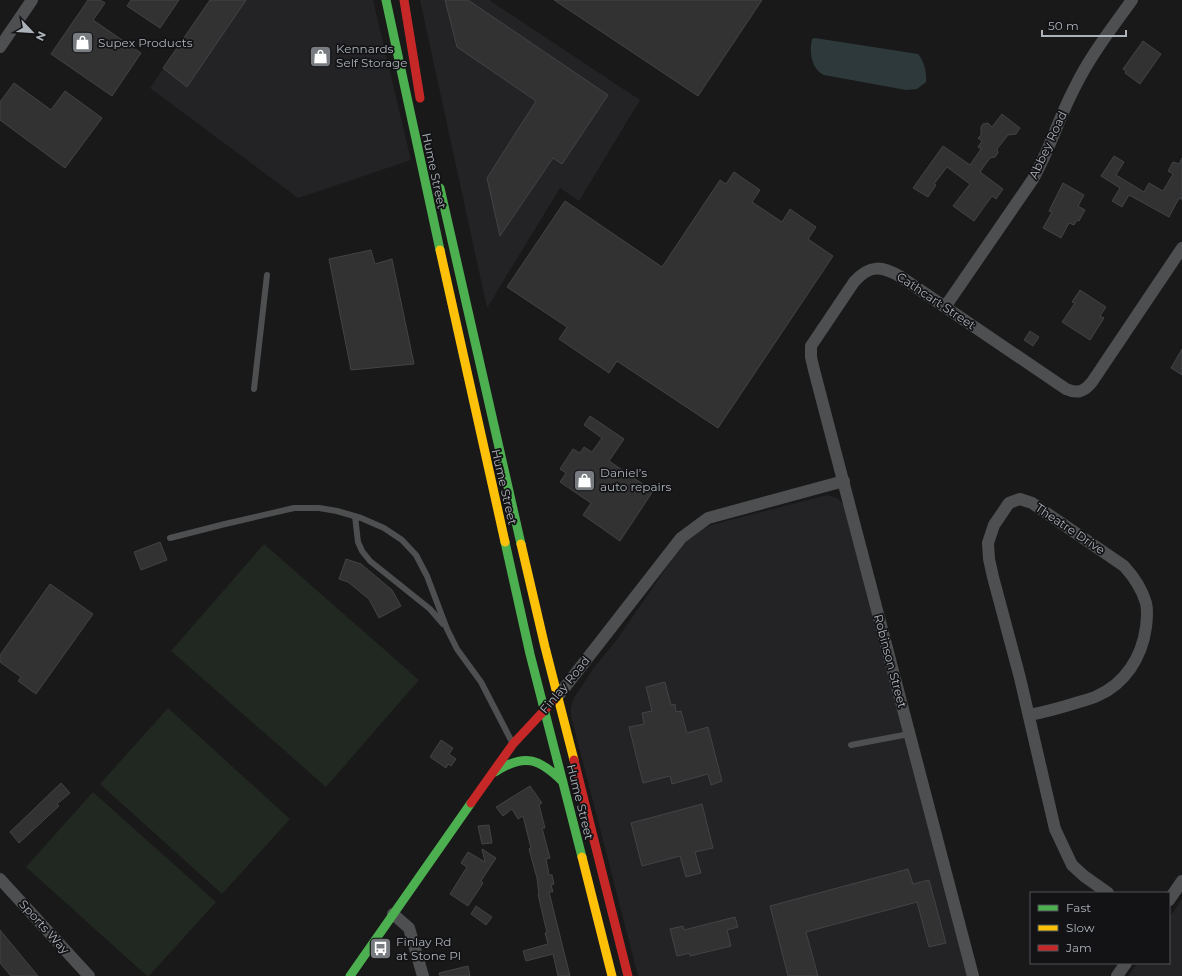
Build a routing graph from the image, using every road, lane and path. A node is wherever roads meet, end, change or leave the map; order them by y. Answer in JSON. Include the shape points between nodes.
{"nodes":[{"id":1,"x":32,"y":0,"type":"edge"},
{"id":2,"x":386,"y":0,"type":"edge"},
{"id":3,"x":404,"y":0,"type":"edge"},
{"id":4,"x":1132,"y":0,"type":"edge"},
{"id":5,"x":0,"y":47,"type":"edge"},
{"id":6,"x":422,"y":106,"type":"dead end"},
{"id":7,"x":438,"y":182,"type":"dead end"},
{"id":8,"x":1182,"y":248,"type":"edge"},
{"id":9,"x":268,"y":275,"type":"dead end"},
{"id":10,"x":945,"y":307,"type":"junction"},
{"id":11,"x":811,"y":346,"type":"joint"},
{"id":12,"x":254,"y":389,"type":"dead end"},
{"id":13,"x":844,"y":482,"type":"junction"},
{"id":14,"x":355,"y":516,"type":"junction"},
{"id":15,"x":170,"y":538,"type":"dead end"},
{"id":16,"x":446,"y":626,"type":"junction"},
{"id":17,"x":558,"y":696,"type":"junction"},
{"id":18,"x":544,"y":710,"type":"junction"},
{"id":19,"x":1029,"y":715,"type":"junction"},
{"id":20,"x":909,"y":734,"type":"junction"},
{"id":21,"x":513,"y":744,"type":"junction"},
{"id":22,"x":851,"y":745,"type":"dead end"},
{"id":23,"x":489,"y":777,"type":"junction"},
{"id":24,"x":564,"y":782,"type":"junction"},
{"id":25,"x":0,"y":878,"type":"edge"},
{"id":26,"x":1182,"y":881,"type":"edge"},
{"id":27,"x":1107,"y":892,"type":"edge"},
{"id":28,"x":1170,"y":899,"type":"edge"},
{"id":29,"x":393,"y":914,"type":"junction"},
{"id":30,"x":1125,"y":964,"type":"edge"},
{"id":31,"x":89,"y":976,"type":"edge"},
{"id":32,"x":350,"y":976,"type":"edge"},
{"id":33,"x":423,"y":976,"type":"edge"},
{"id":34,"x":612,"y":976,"type":"edge"},
{"id":35,"x":628,"y":976,"type":"edge"},
{"id":36,"x":973,"y":976,"type":"edge"},
{"id":37,"x":1117,"y":976,"type":"edge"}],
"edges":[{"from":1,"to":5,"type":"street"},
{"from":2,"to":18,"type":"main road","name":"Hume Street","via":[[466,373]]},
{"from":3,"to":6,"type":"main road","via":[[416,83]]},
{"from":4,"to":10,"type":"street","name":"Abbey Road","via":[[1074,87],[1034,179]]},
{"from":7,"to":17,"type":"main road","name":"Hume Street"},
{"from":8,"to":10,"type":"street","name":"Cathcart Street","via":[[1092,382],[1087,389],[1080,392],[1073,393],[1066,389]]},
{"from":9,"to":12,"type":"lane"},
{"from":10,"to":11,"type":"street","name":"Cathcart Street","via":[[892,272],[881,268],[871,269],[861,273]]},
{"from":11,"to":13,"type":"street","name":"Robinson Street","via":[[814,370]]},
{"from":13,"to":17,"type":"street","name":"Finlay Road","via":[[708,518],[681,538]]},
{"from":13,"to":20,"type":"street","name":"Robinson Street"},
{"from":14,"to":15,"type":"lane","via":[[337,510],[294,508]]},
{"from":14,"to":16,"type":"lane","via":[[358,542],[370,561],[430,609]]},
{"from":14,"to":16,"type":"lane","via":[[384,528],[402,540],[416,555]]},
{"from":16,"to":21,"type":"lane","via":[[457,649],[482,682]]},
{"from":17,"to":18,"type":"main road","name":"Finlay Road"},
{"from":17,"to":35,"type":"main road","name":"Hume Street"},
{"from":18,"to":21,"type":"main road","name":"Finlay Road"},
{"from":18,"to":24,"type":"main road","name":"Hume Street"},
{"from":19,"to":19,"type":"street","name":"Theatre Drive","via":[[992,577],[988,543],[994,525],[1009,502],[1020,499],[1032,503],[1124,566],[1142,592],[1148,616],[1144,641],[1138,657],[1129,671],[1112,688],[1097,696]]},
{"from":19,"to":27,"type":"street","name":"Theatre Drive","via":[[1055,829],[1064,850],[1072,865]]},
{"from":20,"to":22,"type":"lane"},
{"from":20,"to":36,"type":"street","name":"Robinson Street"},
{"from":21,"to":23,"type":"main road","name":"Finlay Road"},
{"from":23,"to":24,"type":"main road","via":[[512,762],[532,760],[553,770]]},
{"from":23,"to":29,"type":"main road","name":"Finlay Road"},
{"from":24,"to":34,"type":"main road","name":"Hume Street"},
{"from":25,"to":31,"type":"street","name":"Sports Way"},
{"from":26,"to":28,"type":"street"},
{"from":29,"to":32,"type":"main road","name":"Finlay Road"},
{"from":29,"to":33,"type":"street","via":[[409,928]]},
{"from":30,"to":37,"type":"street"}]}
